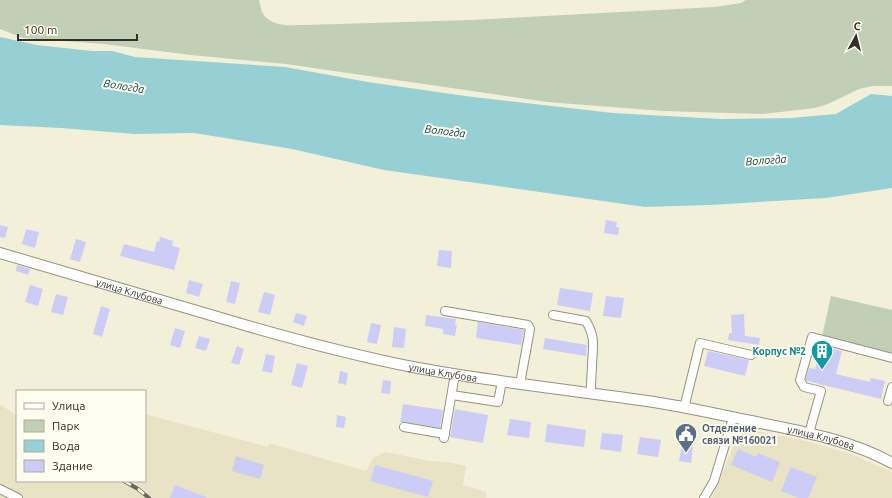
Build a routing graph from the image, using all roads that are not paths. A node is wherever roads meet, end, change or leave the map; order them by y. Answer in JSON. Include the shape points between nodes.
{"nodes":[{"id":1,"x":0,"y":253,"type":"edge"},
{"id":2,"x":445,"y":311,"type":"dead end"},
{"id":3,"x":553,"y":315,"type":"dead end"},
{"id":4,"x":751,"y":355,"type":"dead end"},
{"id":5,"x":892,"y":358,"type":"edge"},
{"id":6,"x":455,"y":374,"type":"junction"},
{"id":7,"x":502,"y":381,"type":"junction"},
{"id":8,"x":520,"y":384,"type":"junction"},
{"id":9,"x":892,"y":387,"type":"edge"},
{"id":10,"x":591,"y":394,"type":"junction"},
{"id":11,"x":452,"y":396,"type":"junction"},
{"id":12,"x":888,"y":401,"type":"dead end"},
{"id":13,"x":684,"y":408,"type":"junction"},
{"id":14,"x":733,"y":418,"type":"junction"},
{"id":15,"x":404,"y":427,"type":"dead end"},
{"id":16,"x":809,"y":433,"type":"junction"},
{"id":17,"x":892,"y":463,"type":"edge"},
{"id":18,"x":0,"y":489,"type":"edge"},
{"id":19,"x":18,"y":498,"type":"edge"},
{"id":20,"x":704,"y":498,"type":"edge"}],
"edges":[{"from":1,"to":6,"type":"main road","name":"улица Клубова","via":[[302,341],[416,368]]},
{"from":2,"to":8,"type":"lane","via":[[528,325],[530,329]]},
{"from":3,"to":10,"type":"lane","via":[[586,321],[591,330],[594,346]]},
{"from":4,"to":13,"type":"lane","via":[[700,343]]},
{"from":5,"to":16,"type":"lane","via":[[812,337],[800,380],[804,387],[820,391]]},
{"from":6,"to":7,"type":"main road","name":"улица Клубова"},
{"from":6,"to":11,"type":"lane"},
{"from":7,"to":8,"type":"main road","name":"улица Клубова"},
{"from":7,"to":11,"type":"lane","via":[[498,402]]},
{"from":8,"to":10,"type":"main road","name":"улица Клубова"},
{"from":9,"to":12,"type":"lane"},
{"from":10,"to":13,"type":"main road","name":"улица Клубова"},
{"from":11,"to":15,"type":"lane","via":[[444,436]]},
{"from":13,"to":14,"type":"main road","name":"улица Клубова"},
{"from":14,"to":16,"type":"main road","name":"улица Клубова"},
{"from":14,"to":20,"type":"lane","via":[[714,481]]},
{"from":16,"to":17,"type":"main road","name":"улица Клубова","via":[[857,447]]},
{"from":18,"to":19,"type":"lane"}]}
